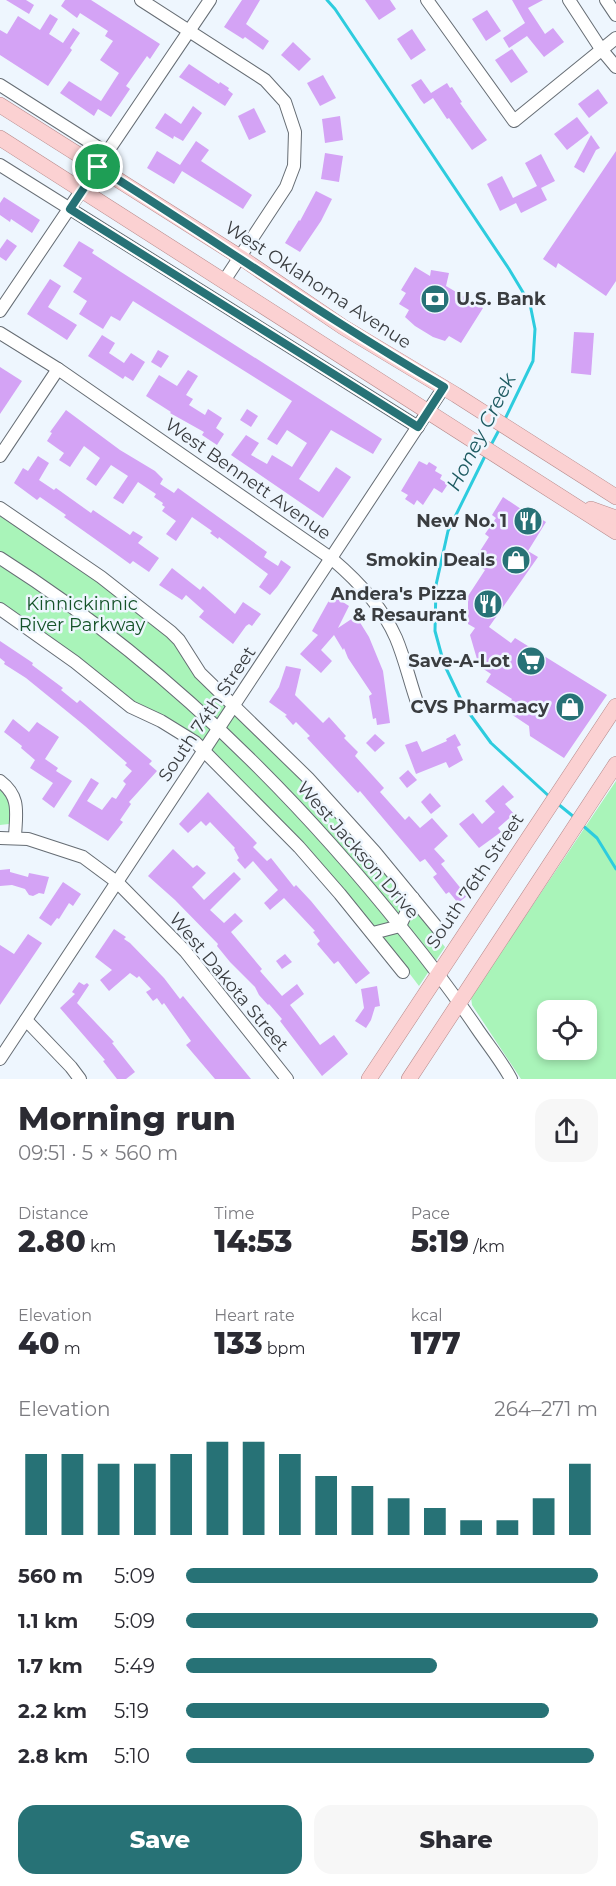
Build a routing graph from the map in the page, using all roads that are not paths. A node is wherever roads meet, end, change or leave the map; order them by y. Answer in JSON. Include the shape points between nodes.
{"nodes":[{"id":1,"x":141,"y":0,"type":"edge"},
{"id":2,"x":210,"y":0,"type":"edge"},
{"id":3,"x":427,"y":0,"type":"edge"},
{"id":4,"x":569,"y":0,"type":"edge"},
{"id":5,"x":606,"y":0,"type":"edge"},
{"id":6,"x":616,"y":15,"type":"edge"},
{"id":7,"x":189,"y":31,"type":"junction"},
{"id":8,"x":616,"y":38,"type":"edge"},
{"id":9,"x":601,"y":49,"type":"junction"},
{"id":10,"x":616,"y":67,"type":"edge"},
{"id":11,"x":0,"y":85,"type":"edge"},
{"id":12,"x":0,"y":105,"type":"edge"},
{"id":13,"x":0,"y":138,"type":"edge"},
{"id":14,"x":107,"y":153,"type":"junction"},
{"id":15,"x":0,"y":165,"type":"edge"},
{"id":16,"x":98,"y":167,"type":"junction"},
{"id":17,"x":82,"y":190,"type":"junction"},
{"id":18,"x":70,"y":209,"type":"junction"},
{"id":19,"x":240,"y":257,"type":"junction"},
{"id":20,"x":224,"y":281,"type":"junction"},
{"id":21,"x":0,"y":311,"type":"edge"},
{"id":22,"x":0,"y":333,"type":"edge"},
{"id":23,"x":57,"y":369,"type":"junction"},
{"id":24,"x":444,"y":387,"type":"junction"},
{"id":25,"x":428,"y":411,"type":"junction"},
{"id":26,"x":418,"y":427,"type":"junction"},
{"id":27,"x":0,"y":456,"type":"edge"},
{"id":28,"x":616,"y":497,"type":"edge"},
{"id":29,"x":568,"y":502,"type":"junction"},
{"id":30,"x":0,"y":508,"type":"edge"},
{"id":31,"x":616,"y":518,"type":"edge"},
{"id":32,"x":616,"y":532,"type":"edge"},
{"id":33,"x":0,"y":558,"type":"edge"},
{"id":34,"x":332,"y":559,"type":"junction"},
{"id":35,"x":0,"y":609,"type":"edge"},
{"id":36,"x":235,"y":705,"type":"junction"},
{"id":37,"x":417,"y":705,"type":"dead end"},
{"id":38,"x":616,"y":706,"type":"edge"},
{"id":39,"x":219,"y":729,"type":"junction"},
{"id":40,"x":204,"y":752,"type":"junction"},
{"id":41,"x":616,"y":764,"type":"edge"},
{"id":42,"x":0,"y":781,"type":"edge"},
{"id":43,"x":15,"y":837,"type":"junction"},
{"id":44,"x":0,"y":838,"type":"edge"},
{"id":45,"x":118,"y":883,"type":"junction"},
{"id":46,"x":413,"y":898,"type":"junction"},
{"id":47,"x":400,"y":926,"type":"junction"},
{"id":48,"x":440,"y":932,"type":"dead end"},
{"id":49,"x":373,"y":933,"type":"junction"},
{"id":50,"x":403,"y":972,"type":"dead end"},
{"id":51,"x":438,"y":973,"type":"junction"},
{"id":52,"x":459,"y":1003,"type":"junction"},
{"id":53,"x":26,"y":1020,"type":"junction"},
{"id":54,"x":0,"y":1059,"type":"edge"},
{"id":55,"x":80,"y":1079,"type":"edge"},
{"id":56,"x":287,"y":1079,"type":"edge"},
{"id":57,"x":369,"y":1079,"type":"edge"},
{"id":58,"x":408,"y":1079,"type":"edge"},
{"id":59,"x":511,"y":1079,"type":"edge"}],
"edges":[{"from":1,"to":7,"type":"street"},
{"from":2,"to":7,"type":"street"},
{"from":3,"to":9,"type":"street","via":[[514,121]]},
{"from":4,"to":9,"type":"street"},
{"from":5,"to":6,"type":"street"},
{"from":7,"to":14,"type":"street"},
{"from":7,"to":19,"type":"street","via":[[265,80],[285,102],[296,132],[294,166],[285,187]]},
{"from":8,"to":9,"type":"street"},
{"from":9,"to":10,"type":"street"},
{"from":11,"to":14,"type":"street"},
{"from":12,"to":16,"type":"main road","name":"West Oklahoma Avenue"},
{"from":13,"to":17,"type":"main road"},
{"from":14,"to":16,"type":"street"},
{"from":15,"to":18,"type":"street"},
{"from":16,"to":17,"type":"street"},
{"from":16,"to":19,"type":"main road","name":"West Oklahoma Avenue"},
{"from":17,"to":18,"type":"street"},
{"from":17,"to":20,"type":"main road"},
{"from":18,"to":21,"type":"street"},
{"from":18,"to":26,"type":"street"},
{"from":19,"to":20,"type":"street"},
{"from":19,"to":24,"type":"main road","name":"West Oklahoma Avenue","via":[[343,327]]},
{"from":20,"to":25,"type":"main road"},
{"from":22,"to":23,"type":"street","name":"West Bennett Avenue"},
{"from":23,"to":27,"type":"street"},
{"from":23,"to":34,"type":"street","name":"West Bennett Avenue"},
{"from":24,"to":25,"type":"street","name":"South 74th Street"},
{"from":24,"to":28,"type":"main road","name":"West Oklahoma Avenue"},
{"from":25,"to":26,"type":"street","name":"South 74th Street"},
{"from":25,"to":29,"type":"main road"},
{"from":26,"to":34,"type":"street","name":"South 74th Street"},
{"from":29,"to":31,"type":"main road"},
{"from":29,"to":32,"type":"main road"},
{"from":30,"to":36,"type":"street","name":"West Jackson Drive","via":[[152,615],[179,640],[200,673]]},
{"from":33,"to":39,"type":"street","name":"West Jackson Drive","via":[[108,633]]},
{"from":34,"to":36,"type":"street","name":"South 74th Street"},
{"from":34,"to":37,"type":"street","name":"West Bennett Avenue","via":[[364,589],[384,615],[396,639]]},
{"from":35,"to":40,"type":"street","via":[[121,699],[182,733]]},
{"from":36,"to":39,"type":"street","name":"South 74th Street"},
{"from":36,"to":46,"type":"street","name":"West Jackson Drive","via":[[339,811]]},
{"from":38,"to":51,"type":"main road","name":"South 76th Street"},
{"from":39,"to":40,"type":"street","name":"South 74th Street"},
{"from":39,"to":47,"type":"street","name":"West Jackson Drive","via":[[307,816]]},
{"from":40,"to":45,"type":"street","name":"South 74th Street"},
{"from":40,"to":49,"type":"street","via":[[299,847]]},
{"from":41,"to":52,"type":"main road"},
{"from":42,"to":43,"type":"street","via":[[14,795]]},
{"from":43,"to":44,"type":"street","name":"West Dakota Street"},
{"from":43,"to":45,"type":"street","name":"West Dakota Street","via":[[83,857]]},
{"from":45,"to":53,"type":"street","name":"South 74th Street"},
{"from":45,"to":56,"type":"street","name":"West Dakota Street","via":[[185,951]]},
{"from":46,"to":47,"type":"street"},
{"from":46,"to":48,"type":"street","name":"West Jackson Drive"},
{"from":47,"to":49,"type":"street"},
{"from":47,"to":51,"type":"street","name":"West Jackson Drive"},
{"from":49,"to":50,"type":"street"},
{"from":51,"to":52,"type":"street","name":"West Jackson Drive"},
{"from":51,"to":57,"type":"main road","name":"South 76th Street"},
{"from":52,"to":58,"type":"main road"},
{"from":52,"to":59,"type":"street","name":"West Jackson Drive"},
{"from":53,"to":54,"type":"street","name":"South 74th Street"},
{"from":53,"to":55,"type":"street"}]}
